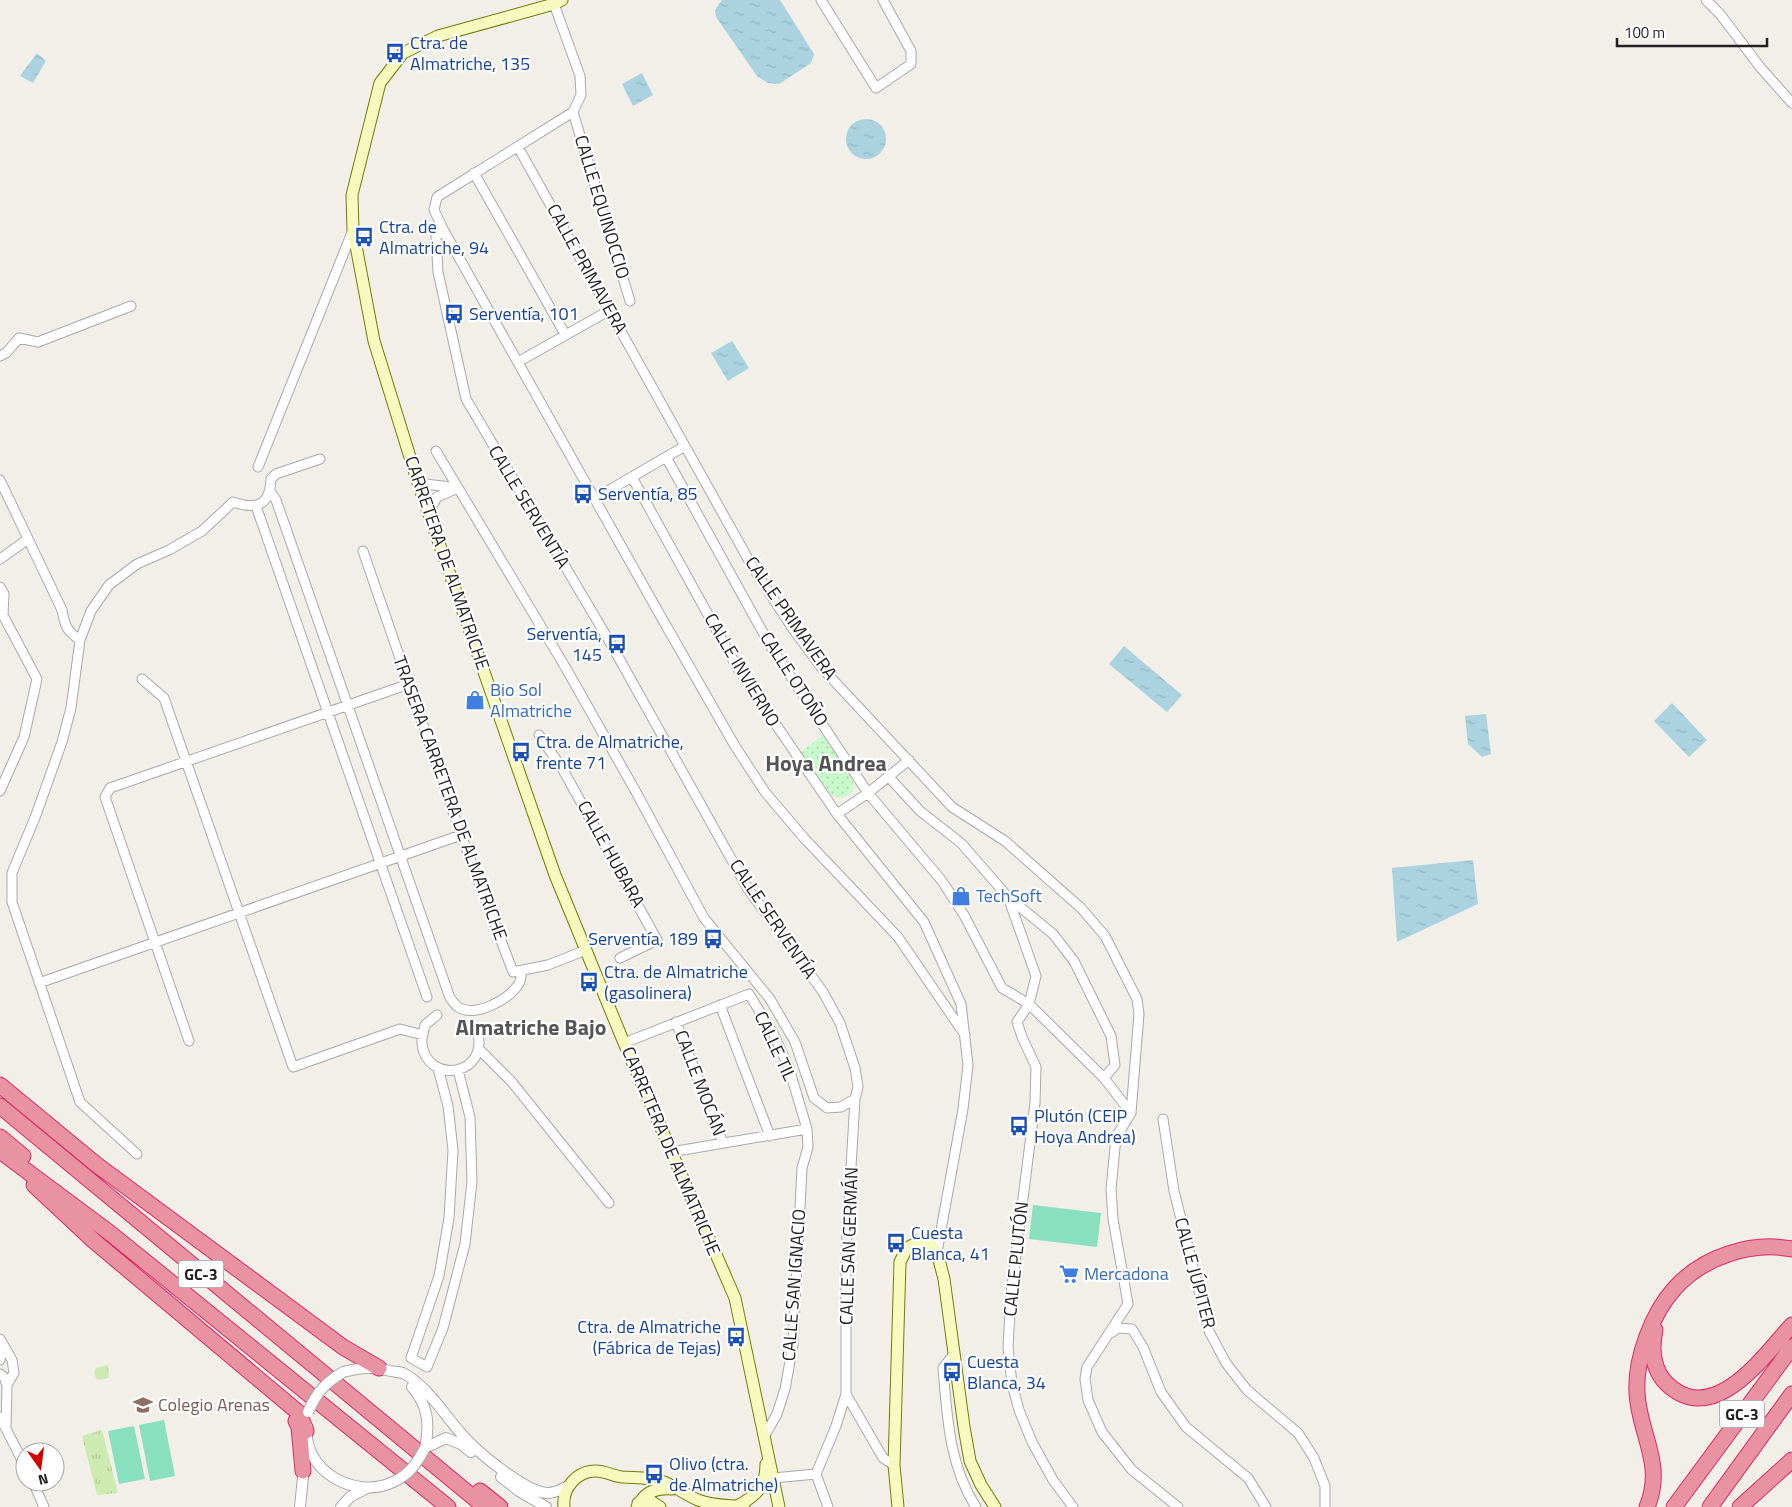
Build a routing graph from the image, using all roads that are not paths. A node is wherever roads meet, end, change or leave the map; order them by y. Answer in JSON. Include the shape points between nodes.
{"nodes":[{"id":1,"x":821,"y":0,"type":"edge"},
{"id":2,"x":883,"y":0,"type":"edge"},
{"id":3,"x":1706,"y":0,"type":"edge"},
{"id":4,"x":558,"y":2,"type":"edge"},
{"id":5,"x":1792,"y":103,"type":"edge"},
{"id":6,"x":573,"y":112,"type":"junction"},
{"id":7,"x":518,"y":147,"type":"junction"},
{"id":8,"x":474,"y":173,"type":"junction"},
{"id":9,"x":353,"y":230,"type":"junction"},
{"id":10,"x":444,"y":231,"type":"junction"},
{"id":11,"x":630,"y":301,"type":"dead end"},
{"id":12,"x":131,"y":306,"type":"dead end"},
{"id":13,"x":610,"y":310,"type":"junction"},
{"id":14,"x":565,"y":334,"type":"junction"},
{"id":15,"x":0,"y":356,"type":"edge"},
{"id":16,"x":518,"y":362,"type":"junction"},
{"id":17,"x":685,"y":446,"type":"junction"},
{"id":18,"x":436,"y":450,"type":"dead end"},
{"id":19,"x":666,"y":457,"type":"junction"},
{"id":20,"x":320,"y":459,"type":"dead end"},
{"id":21,"x":258,"y":467,"type":"dead end"},
{"id":22,"x":632,"y":477,"type":"junction"},
{"id":23,"x":0,"y":480,"type":"edge"},
{"id":24,"x":418,"y":483,"type":"junction"},
{"id":25,"x":458,"y":488,"type":"junction"},
{"id":26,"x":270,"y":491,"type":"junction"},
{"id":27,"x":594,"y":499,"type":"junction"},
{"id":28,"x":256,"y":506,"type":"junction"},
{"id":29,"x":428,"y":514,"type":"junction"},
{"id":30,"x":28,"y":539,"type":"junction"},
{"id":31,"x":363,"y":551,"type":"dead end"},
{"id":32,"x":0,"y":559,"type":"edge"},
{"id":33,"x":0,"y":587,"type":"edge"},
{"id":34,"x":80,"y":640,"type":"junction"},
{"id":35,"x":142,"y":679,"type":"dead end"},
{"id":36,"x":409,"y":684,"type":"junction"},
{"id":37,"x":348,"y":704,"type":"junction"},
{"id":38,"x":328,"y":711,"type":"junction"},
{"id":39,"x":539,"y":736,"type":"dead end"},
{"id":40,"x":909,"y":760,"type":"junction"},
{"id":41,"x":186,"y":762,"type":"junction"},
{"id":42,"x":888,"y":776,"type":"junction"},
{"id":43,"x":0,"y":791,"type":"edge"},
{"id":44,"x":868,"y":793,"type":"junction"},
{"id":45,"x":837,"y":814,"type":"junction"},
{"id":46,"x":461,"y":835,"type":"junction"},
{"id":47,"x":401,"y":856,"type":"junction"},
{"id":48,"x":381,"y":863,"type":"junction"},
{"id":49,"x":1008,"y":897,"type":"junction"},
{"id":50,"x":240,"y":914,"type":"junction"},
{"id":51,"x":154,"y":942,"type":"junction"},
{"id":52,"x":586,"y":950,"type":"junction"},
{"id":53,"x":620,"y":958,"type":"dead end"},
{"id":54,"x":522,"y":970,"type":"junction"},
{"id":55,"x":39,"y":983,"type":"junction"},
{"id":56,"x":427,"y":997,"type":"dead end"},
{"id":57,"x":1029,"y":1004,"type":"junction"},
{"id":58,"x":720,"y":1005,"type":"junction"},
{"id":59,"x":437,"y":1015,"type":"dead end"},
{"id":60,"x":676,"y":1022,"type":"junction"},
{"id":61,"x":477,"y":1029,"type":"dead end"},
{"id":62,"x":965,"y":1035,"type":"junction"},
{"id":63,"x":423,"y":1036,"type":"junction"},
{"id":64,"x":189,"y":1042,"type":"dead end"},
{"id":65,"x":624,"y":1042,"type":"junction"},
{"id":66,"x":479,"y":1049,"type":"junction"},
{"id":67,"x":438,"y":1068,"type":"junction"},
{"id":68,"x":458,"y":1070,"type":"junction"},
{"id":69,"x":1104,"y":1078,"type":"junction"},
{"id":70,"x":0,"y":1085,"type":"edge"},
{"id":71,"x":855,"y":1098,"type":"junction"},
{"id":72,"x":0,"y":1106,"type":"edge"},
{"id":73,"x":1131,"y":1113,"type":"junction"},
{"id":74,"x":1163,"y":1119,"type":"dead end"},
{"id":75,"x":807,"y":1129,"type":"junction"},
{"id":76,"x":770,"y":1136,"type":"junction"},
{"id":77,"x":0,"y":1137,"type":"edge"},
{"id":78,"x":723,"y":1143,"type":"junction"},
{"id":79,"x":0,"y":1152,"type":"edge"},
{"id":80,"x":671,"y":1152,"type":"junction"},
{"id":81,"x":137,"y":1154,"type":"dead end"},
{"id":82,"x":609,"y":1203,"type":"dead end"},
{"id":83,"x":110,"y":1233,"type":"junction"},
{"id":84,"x":1792,"y":1249,"type":"edge"},
{"id":85,"x":937,"y":1252,"type":"junction"},
{"id":86,"x":1664,"y":1302,"type":"junction"},
{"id":87,"x":1792,"y":1325,"type":"edge"},
{"id":88,"x":1107,"y":1337,"type":"junction"},
{"id":89,"x":1,"y":1340,"type":"edge"},
{"id":90,"x":1792,"y":1347,"type":"edge"},
{"id":91,"x":954,"y":1354,"type":"junction"},
{"id":92,"x":12,"y":1360,"type":"junction"},
{"id":93,"x":0,"y":1362,"type":"edge"},
{"id":94,"x":385,"y":1370,"type":"junction"},
{"id":95,"x":0,"y":1374,"type":"edge"},
{"id":96,"x":4,"y":1391,"type":"edge"},
{"id":97,"x":846,"y":1394,"type":"junction"},
{"id":98,"x":1792,"y":1394,"type":"edge"},
{"id":99,"x":288,"y":1404,"type":"junction"},
{"id":100,"x":0,"y":1418,"type":"edge"},
{"id":101,"x":6,"y":1429,"type":"junction"},
{"id":102,"x":306,"y":1431,"type":"junction"},
{"id":103,"x":403,"y":1440,"type":"junction"},
{"id":104,"x":765,"y":1443,"type":"junction"},
{"id":105,"x":429,"y":1444,"type":"junction"},
{"id":106,"x":15,"y":1447,"type":"edge"},
{"id":107,"x":1792,"y":1460,"type":"edge"},
{"id":108,"x":894,"y":1465,"type":"junction"},
{"id":109,"x":303,"y":1472,"type":"junction"},
{"id":110,"x":816,"y":1474,"type":"junction"},
{"id":111,"x":773,"y":1478,"type":"junction"},
{"id":112,"x":568,"y":1486,"type":"junction"},
{"id":113,"x":366,"y":1489,"type":"junction"},
{"id":114,"x":37,"y":1492,"type":"edge"},
{"id":115,"x":681,"y":1492,"type":"junction"},
{"id":116,"x":637,"y":1505,"type":"edge"},
{"id":117,"x":44,"y":1507,"type":"edge"},
{"id":118,"x":300,"y":1507,"type":"edge"},
{"id":119,"x":341,"y":1507,"type":"edge"},
{"id":120,"x":448,"y":1507,"type":"edge"},
{"id":121,"x":485,"y":1507,"type":"edge"},
{"id":122,"x":500,"y":1507,"type":"edge"},
{"id":123,"x":546,"y":1507,"type":"edge"},
{"id":124,"x":564,"y":1507,"type":"edge"},
{"id":125,"x":660,"y":1507,"type":"edge"},
{"id":126,"x":740,"y":1507,"type":"edge"},
{"id":127,"x":779,"y":1507,"type":"edge"},
{"id":128,"x":828,"y":1507,"type":"edge"},
{"id":129,"x":898,"y":1507,"type":"edge"},
{"id":130,"x":976,"y":1507,"type":"edge"},
{"id":131,"x":995,"y":1507,"type":"edge"},
{"id":132,"x":1073,"y":1507,"type":"edge"},
{"id":133,"x":1178,"y":1507,"type":"edge"},
{"id":134,"x":1266,"y":1507,"type":"edge"},
{"id":135,"x":1325,"y":1507,"type":"edge"},
{"id":136,"x":1647,"y":1507,"type":"edge"},
{"id":137,"x":1674,"y":1507,"type":"edge"},
{"id":138,"x":1710,"y":1507,"type":"edge"},
{"id":139,"x":1740,"y":1507,"type":"edge"}],
"edges":[{"from":1,"to":2,"type":"street","via":[[876,88],[911,64],[911,51]]},
{"from":3,"to":5,"type":"street"},
{"from":4,"to":6,"type":"street","via":[[580,76],[581,95]]},
{"from":4,"to":9,"type":"main road","name":"CARRETERA DE ALMATRICHE","via":[[438,36],[403,53],[380,83],[352,195]]},
{"from":6,"to":7,"type":"street"},
{"from":6,"to":11,"type":"street","name":"CALLE EQUINOCCIO"},
{"from":7,"to":8,"type":"street"},
{"from":7,"to":13,"type":"street","name":"CALLE PRIMAVERA"},
{"from":8,"to":10,"type":"street","via":[[437,197],[434,210]]},
{"from":8,"to":14,"type":"street"},
{"from":9,"to":21,"type":"street"},
{"from":9,"to":24,"type":"main road","name":"CARRETERA DE ALMATRICHE","via":[[374,341]]},
{"from":10,"to":16,"type":"street"},
{"from":10,"to":71,"type":"street","name":"CALLE SERVENTÍA","via":[[436,237],[438,272],[466,399],[611,644],[748,889],[823,992],[840,1023],[855,1068],[858,1087]]},
{"from":12,"to":15,"type":"street","via":[[38,342],[19,338]]},
{"from":13,"to":14,"type":"street"},
{"from":13,"to":17,"type":"street","name":"CALLE PRIMAVERA"},
{"from":14,"to":16,"type":"street"},
{"from":16,"to":27,"type":"street"},
{"from":17,"to":19,"type":"street"},
{"from":17,"to":40,"type":"street","name":"CALLE PRIMAVERA","via":[[752,566],[793,629],[821,667]]},
{"from":18,"to":25,"type":"street"},
{"from":19,"to":22,"type":"street"},
{"from":19,"to":44,"type":"street","name":"CALLE OTOÑO","via":[[772,647]]},
{"from":20,"to":26,"type":"street","via":[[276,474],[271,479]]},
{"from":22,"to":27,"type":"street"},
{"from":22,"to":45,"type":"street","name":"CALLE INVIERNO","via":[[738,669]]},
{"from":23,"to":30,"type":"street"},
{"from":24,"to":25,"type":"street"},
{"from":24,"to":29,"type":"main road","name":"CARRETERA DE ALMATRICHE"},
{"from":25,"to":29,"type":"street","via":[[437,497]]},
{"from":25,"to":71,"type":"street","via":[[567,670],[704,918],[770,999],[795,1042],[814,1098],[827,1108],[841,1107]]},
{"from":26,"to":28,"type":"street","via":[[266,500]]},
{"from":26,"to":37,"type":"street","via":[[276,500]]},
{"from":27,"to":62,"type":"street","via":[[735,746],[765,792],[898,937]]},
{"from":28,"to":34,"type":"street","via":[[233,502],[202,531],[137,564],[109,585],[91,611]]},
{"from":28,"to":38,"type":"street"},
{"from":29,"to":52,"type":"main road","name":"CARRETERA DE ALMATRICHE","via":[[554,875]]},
{"from":30,"to":32,"type":"street"},
{"from":30,"to":34,"type":"street","via":[[62,610],[64,623],[69,632]]},
{"from":31,"to":36,"type":"street","name":"TRASERA CARRETERA DE ALMATRICHE"},
{"from":33,"to":43,"type":"street","via":[[4,594],[3,615],[38,679],[24,737]]},
{"from":34,"to":55,"type":"street","via":[[71,708],[62,742],[12,873],[12,902]]},
{"from":35,"to":41,"type":"street","via":[[164,698]]},
{"from":36,"to":37,"type":"street"},
{"from":36,"to":46,"type":"street","name":"TRASERA CARRETERA DE ALMATRICHE"},
{"from":37,"to":38,"type":"street"},
{"from":37,"to":47,"type":"street"},
{"from":38,"to":41,"type":"street"},
{"from":38,"to":48,"type":"street"},
{"from":39,"to":53,"type":"street","name":"CALLE HUBARA","via":[[562,768],[658,940]]},
{"from":40,"to":42,"type":"street"},
{"from":40,"to":73,"type":"street","name":"CALLE PRIMAVERA","via":[[952,807],[1005,841],[1081,908],[1105,936],[1137,999],[1139,1014]]},
{"from":41,"to":50,"type":"street"},
{"from":41,"to":51,"type":"street","via":[[110,788],[105,797]]},
{"from":42,"to":44,"type":"street"},
{"from":42,"to":49,"type":"street","via":[[920,811],[961,843]]},
{"from":44,"to":45,"type":"street"},
{"from":44,"to":57,"type":"street","name":"CALLE OTOÑO","via":[[942,881],[964,915],[1002,988]]},
{"from":45,"to":62,"type":"street","name":"CALLE INVIERNO","via":[[924,922],[961,1004]]},
{"from":46,"to":47,"type":"street"},
{"from":46,"to":54,"type":"street","name":"TRASERA CARRETERA DE ALMATRICHE","via":[[513,972]]},
{"from":47,"to":48,"type":"street"},
{"from":47,"to":54,"type":"street","via":[[450,998],[458,1007],[473,1011],[507,996],[519,984]]},
{"from":48,"to":50,"type":"street"},
{"from":48,"to":56,"type":"street"},
{"from":49,"to":57,"type":"street","via":[[1036,976]]},
{"from":49,"to":69,"type":"street","via":[[1053,934],[1074,960],[1111,1036],[1115,1065]]},
{"from":50,"to":51,"type":"street"},
{"from":50,"to":63,"type":"street","via":[[294,1067],[400,1029]]},
{"from":51,"to":55,"type":"street"},
{"from":51,"to":64,"type":"street"},
{"from":52,"to":54,"type":"street","via":[[548,965]]},
{"from":52,"to":65,"type":"main road","name":"CARRETERA DE ALMATRICHE"},
{"from":55,"to":81,"type":"street","via":[[80,1102]]},
{"from":57,"to":69,"type":"street","name":"CALLE OTOÑO"},
{"from":57,"to":132,"type":"street","name":"CALLE PLUTÓN","via":[[1017,1022],[1036,1067],[1035,1103],[1011,1294],[1008,1347],[1012,1384],[1032,1442],[1053,1480]]},
{"from":58,"to":60,"type":"street"},
{"from":58,"to":75,"type":"street","name":"CALLE TIL","via":[[749,994],[774,1034],[789,1068]]},
{"from":58,"to":76,"type":"street"},
{"from":59,"to":63,"type":"street","via":[[425,1025]]},
{"from":60,"to":65,"type":"street"},
{"from":60,"to":78,"type":"street","name":"CALLE MOCÁN"},
{"from":61,"to":66,"type":"street"},
{"from":62,"to":85,"type":"street","via":[[968,1065],[963,1109]]},
{"from":63,"to":67,"type":"street","via":[[424,1054]]},
{"from":65,"to":80,"type":"main road","name":"CARRETERA DE ALMATRICHE"},
{"from":66,"to":68,"type":"street","via":[[468,1065]]},
{"from":66,"to":82,"type":"street","via":[[511,1081]]},
{"from":67,"to":68,"type":"street"},
{"from":67,"to":68,"type":"street","via":[[448,1106],[452,1150],[449,1218],[439,1276],[411,1358],[427,1367],[443,1328],[465,1244],[472,1182],[470,1117]]},
{"from":69,"to":73,"type":"street","name":"CALLE OTOÑO"},
{"from":70,"to":94,"type":"highway","via":[[97,1165],[343,1347]]},
{"from":71,"to":97,"type":"street","name":"CALLE SAN GERMÁN","via":[[846,1252]]},
{"from":72,"to":103,"type":"highway","number":"GC-3"},
{"from":73,"to":88,"type":"street","via":[[1116,1137],[1111,1189],[1128,1304]]},
{"from":74,"to":135,"type":"street","name":"CALLE JÚPITER","via":[[1174,1191],[1209,1331],[1226,1363],[1247,1390],[1298,1433],[1314,1458],[1325,1486]]},
{"from":75,"to":76,"type":"street"},
{"from":75,"to":104,"type":"street","name":"CALLE SAN IGNACIO","via":[[792,1345],[785,1389]]},
{"from":76,"to":78,"type":"street"},
{"from":77,"to":83,"type":"highway","number":"GC-3"},
{"from":78,"to":80,"type":"street"},
{"from":79,"to":83,"type":"highway"},
{"from":79,"to":99,"type":"highway","via":[[94,1241]]},
{"from":80,"to":104,"type":"main road","name":"CARRETERA DE ALMATRICHE","via":[[735,1298]]},
{"from":83,"to":120,"type":"highway","number":"GC-3"},
{"from":84,"to":86,"type":"highway","via":[[1757,1247],[1728,1254],[1701,1267],[1675,1288]]},
{"from":85,"to":91,"type":"main road"},
{"from":85,"to":108,"type":"main road","via":[[929,1244],[918,1242],[907,1248],[900,1262]]},
{"from":86,"to":87,"type":"highway","via":[[1653,1338],[1653,1359],[1659,1376],[1672,1389],[1687,1397],[1708,1397],[1728,1390],[1745,1377]]},
{"from":86,"to":136,"type":"highway","via":[[1642,1346],[1638,1367],[1637,1394],[1653,1462],[1654,1480]]},
{"from":88,"to":133,"type":"street","via":[[1087,1367],[1088,1400],[1102,1432],[1132,1470]]},
{"from":88,"to":134,"type":"street","via":[[1118,1328],[1132,1329],[1161,1392],[1186,1427],[1248,1478]]},
{"from":89,"to":92,"type":"street"},
{"from":89,"to":93,"type":"street"},
{"from":90,"to":137,"type":"highway","number":"GC-3"},
{"from":91,"to":130,"type":"street","via":[[943,1368],[948,1425],[955,1462],[966,1493]]},
{"from":91,"to":131,"type":"main road","via":[[970,1460]]},
{"from":92,"to":93,"type":"street"},
{"from":92,"to":96,"type":"street","via":[[14,1374]]},
{"from":94,"to":102,"type":"street","bridge":true,"via":[[361,1367],[343,1372],[328,1382],[308,1412]]},
{"from":94,"to":105,"type":"street","via":[[407,1381],[419,1394],[426,1411]]},
{"from":94,"to":112,"type":"street","via":[[402,1373],[422,1387],[467,1440],[512,1477],[545,1493],[559,1492]]},
{"from":95,"to":96,"type":"street","via":[[4,1377]]},
{"from":96,"to":101,"type":"street"},
{"from":97,"to":108,"type":"street","via":[[883,1458]]},
{"from":97,"to":110,"type":"street","name":"CALLE SAN GERMÁN"},
{"from":98,"to":138,"type":"highway","number":"GC-3"},
{"from":99,"to":102,"type":"highway","via":[[299,1413]]},
{"from":99,"to":109,"type":"highway","via":[[299,1427]]},
{"from":100,"to":101,"type":"street"},
{"from":101,"to":106,"type":"street"},
{"from":102,"to":109,"type":"street"},
{"from":102,"to":113,"type":"street","via":[[318,1464],[331,1477],[348,1486]]},
{"from":103,"to":121,"type":"highway","number":"GC-3"},
{"from":103,"to":122,"type":"highway","number":"GC-3","via":[[449,1467]]},
{"from":104,"to":111,"type":"main road","name":"CARRETERA DE ALMATRICHE"},
{"from":104,"to":126,"type":"main road","via":[[766,1476],[758,1492]]},
{"from":105,"to":113,"type":"street","bridge":true,"via":[[402,1478],[385,1486]]},
{"from":105,"to":123,"type":"street","via":[[446,1438],[460,1444],[519,1492]]},
{"from":107,"to":139,"type":"highway"},
{"from":108,"to":129,"type":"main road"},
{"from":109,"to":118,"type":"street"},
{"from":110,"to":111,"type":"street"},
{"from":110,"to":128,"type":"street"},
{"from":111,"to":127,"type":"main road","name":"CARRETERA DE ALMATRICHE"},
{"from":112,"to":115,"type":"main road","via":[[584,1474],[596,1471],[620,1477],[651,1478]]},
{"from":112,"to":124,"type":"main road"},
{"from":113,"to":119,"type":"street","via":[[350,1496]]},
{"from":114,"to":117,"type":"street"},
{"from":115,"to":116,"type":"main road","via":[[662,1488],[644,1496]]},
{"from":115,"to":126,"type":"main road","via":[[717,1505]]},
{"from":116,"to":125,"type":"main road","via":[[652,1502]]}]}
